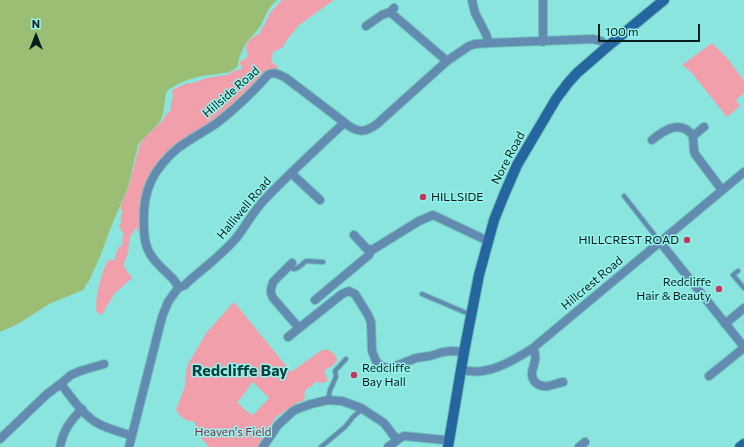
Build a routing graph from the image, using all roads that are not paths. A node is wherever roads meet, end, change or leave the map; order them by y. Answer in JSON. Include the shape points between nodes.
{"nodes":[{"id":1,"x":472,"y":0,"type":"edge"},
{"id":2,"x":543,"y":0,"type":"edge"},
{"id":3,"x":664,"y":0,"type":"edge"},
{"id":4,"x":366,"y":26,"type":"dead end"},
{"id":5,"x":543,"y":42,"type":"junction"},
{"id":6,"x":489,"y":43,"type":"junction"},
{"id":7,"x":607,"y":47,"type":"junction"},
{"id":8,"x":447,"y":61,"type":"junction"},
{"id":9,"x":344,"y":123,"type":"junction"},
{"id":10,"x":704,"y":127,"type":"dead end"},
{"id":11,"x":693,"y":135,"type":"junction"},
{"id":12,"x":652,"y":140,"type":"dead end"},
{"id":13,"x":744,"y":172,"type":"edge"},
{"id":14,"x":291,"y":173,"type":"junction"},
{"id":15,"x":722,"y":190,"type":"junction"},
{"id":16,"x":624,"y":196,"type":"dead end"},
{"id":17,"x":320,"y":200,"type":"dead end"},
{"id":18,"x":354,"y":235,"type":"dead end"},
{"id":19,"x":488,"y":241,"type":"junction"},
{"id":20,"x":660,"y":242,"type":"junction"},
{"id":21,"x":370,"y":250,"type":"junction"},
{"id":22,"x":323,"y":262,"type":"dead end"},
{"id":23,"x":288,"y":264,"type":"joint"},
{"id":24,"x":738,"y":271,"type":"dead end"},
{"id":25,"x":178,"y":288,"type":"junction"},
{"id":26,"x":744,"y":288,"type":"edge"},
{"id":27,"x":422,"y":294,"type":"dead end"},
{"id":28,"x":315,"y":300,"type":"dead end"},
{"id":29,"x":744,"y":308,"type":"edge"},
{"id":30,"x":471,"y":315,"type":"junction"},
{"id":31,"x":725,"y":324,"type":"junction"},
{"id":32,"x":299,"y":328,"type":"junction"},
{"id":33,"x":288,"y":337,"type":"dead end"},
{"id":34,"x":744,"y":346,"type":"edge"},
{"id":35,"x":533,"y":348,"type":"junction"},
{"id":36,"x":464,"y":352,"type":"junction"},
{"id":37,"x":744,"y":352,"type":"edge"},
{"id":38,"x":346,"y":359,"type":"dead end"},
{"id":39,"x":100,"y":367,"type":"dead end"},
{"id":40,"x":461,"y":369,"type":"junction"},
{"id":41,"x":718,"y":374,"type":"dead end"},
{"id":42,"x":709,"y":376,"type":"dead end"},
{"id":43,"x":564,"y":382,"type":"dead end"},
{"id":44,"x":61,"y":384,"type":"junction"},
{"id":45,"x":328,"y":400,"type":"junction"},
{"id":46,"x":82,"y":409,"type":"junction"},
{"id":47,"x":363,"y":409,"type":"junction"},
{"id":48,"x":132,"y":436,"type":"junction"},
{"id":49,"x":0,"y":439,"type":"edge"},
{"id":50,"x":397,"y":440,"type":"junction"},
{"id":51,"x":448,"y":443,"type":"edge"},
{"id":52,"x":744,"y":444,"type":"edge"},
{"id":53,"x":60,"y":447,"type":"edge"},
{"id":54,"x":129,"y":447,"type":"edge"},
{"id":55,"x":263,"y":447,"type":"edge"},
{"id":56,"x":322,"y":447,"type":"edge"},
{"id":57,"x":388,"y":447,"type":"edge"},
{"id":58,"x":740,"y":447,"type":"edge"}],
"edges":[{"from":1,"to":6,"type":"street"},
{"from":2,"to":5,"type":"street"},
{"from":3,"to":7,"type":"street","name":"Nore Road"},
{"from":4,"to":8,"type":"street","via":[[392,10]]},
{"from":5,"to":6,"type":"street","name":"Hillside Road"},
{"from":5,"to":7,"type":"street","name":"Hillside Road","via":[[597,40]]},
{"from":6,"to":8,"type":"street","name":"Hillside Road","via":[[469,46]]},
{"from":7,"to":19,"type":"street","name":"Nore Road","via":[[577,73],[556,99],[518,165],[499,207]]},
{"from":8,"to":9,"type":"street","name":"Hillside Road","via":[[367,130],[358,130]]},
{"from":9,"to":14,"type":"street","name":"Halliwell Road"},
{"from":9,"to":25,"type":"street","name":"Hillside Road","via":[[286,78],[271,74],[232,111],[167,158],[148,188],[144,208],[144,234],[149,254],[175,281]]},
{"from":10,"to":11,"type":"street"},
{"from":11,"to":12,"type":"street","via":[[681,128],[672,128],[662,131]]},
{"from":11,"to":15,"type":"street","via":[[695,154]]},
{"from":13,"to":15,"type":"street","name":"Hillcrest Road"},
{"from":14,"to":17,"type":"street"},
{"from":14,"to":25,"type":"street","name":"Halliwell Road","via":[[263,201],[230,245],[185,285]]},
{"from":15,"to":20,"type":"street","name":"Hillcrest Road"},
{"from":16,"to":20,"type":"lane"},
{"from":18,"to":21,"type":"street"},
{"from":19,"to":21,"type":"street","via":[[433,215]]},
{"from":19,"to":30,"type":"street","name":"Nore Road"},
{"from":20,"to":31,"type":"street"},
{"from":20,"to":35,"type":"street","name":"Hillcrest Road"},
{"from":21,"to":28,"type":"street","via":[[369,255]]},
{"from":22,"to":23,"type":"lane","via":[[306,261],[295,269]]},
{"from":23,"to":32,"type":"street","via":[[271,285],[271,291],[273,298]]},
{"from":24,"to":26,"type":"lane","via":[[733,275]]},
{"from":25,"to":48,"type":"street","via":[[162,317]]},
{"from":27,"to":30,"type":"lane"},
{"from":29,"to":31,"type":"street"},
{"from":30,"to":36,"type":"street","name":"Nore Road"},
{"from":31,"to":34,"type":"street"},
{"from":32,"to":33,"type":"street"},
{"from":32,"to":36,"type":"street","via":[[342,294],[349,292],[353,293],[368,315],[372,351],[376,361],[383,367],[393,367],[416,358],[443,352]]},
{"from":34,"to":42,"type":"street"},
{"from":35,"to":40,"type":"street","name":"Hillcrest Road","via":[[503,365],[490,369],[473,372]]},
{"from":35,"to":43,"type":"street","via":[[536,357],[532,374],[535,383],[555,388]]},
{"from":36,"to":40,"type":"street","name":"Nore Road"},
{"from":37,"to":41,"type":"street"},
{"from":38,"to":45,"type":"lane","via":[[335,371],[336,377]]},
{"from":39,"to":44,"type":"street","via":[[71,375]]},
{"from":40,"to":51,"type":"street","name":"Nore Road"},
{"from":44,"to":46,"type":"street"},
{"from":44,"to":49,"type":"street","via":[[46,394]]},
{"from":45,"to":47,"type":"street","via":[[342,400]]},
{"from":45,"to":55,"type":"street","via":[[292,412],[278,425]]},
{"from":46,"to":48,"type":"street","via":[[98,424]]},
{"from":46,"to":53,"type":"street","via":[[70,422]]},
{"from":47,"to":50,"type":"street","via":[[384,423]]},
{"from":47,"to":56,"type":"lane"},
{"from":48,"to":54,"type":"street"},
{"from":50,"to":51,"type":"street","via":[[404,436],[445,440]]},
{"from":50,"to":57,"type":"street"},
{"from":52,"to":58,"type":"street"}]}
